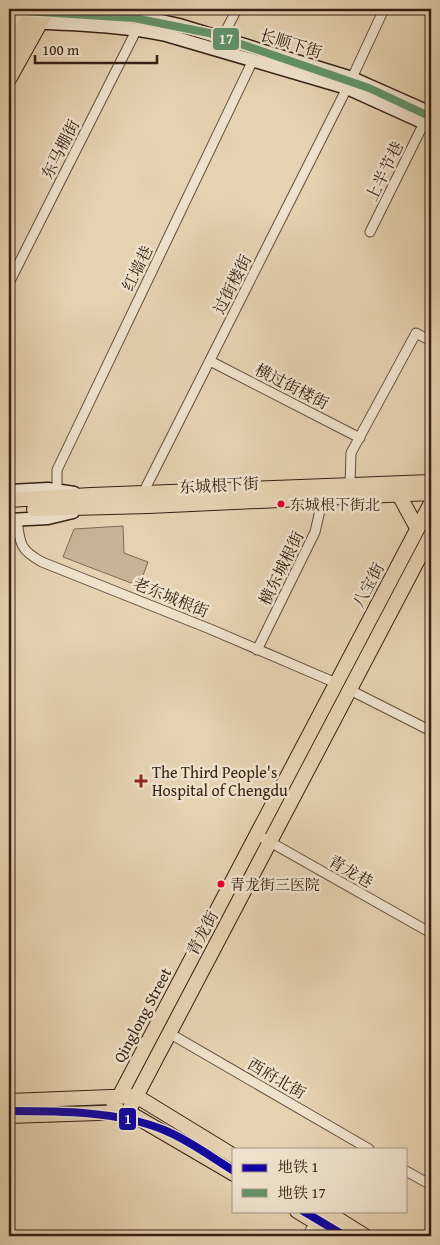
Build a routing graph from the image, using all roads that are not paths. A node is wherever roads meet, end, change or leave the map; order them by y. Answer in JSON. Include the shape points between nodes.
{"nodes":[{"id":1,"x":41,"y":9,"type":"edge"},
{"id":2,"x":237,"y":9,"type":"edge"},
{"id":3,"x":384,"y":9,"type":"edge"},
{"id":4,"x":142,"y":12,"type":"edge"},
{"id":5,"x":31,"y":18,"type":"edge"},
{"id":6,"x":9,"y":21,"type":"edge"},
{"id":7,"x":137,"y":29,"type":"junction"},
{"id":8,"x":222,"y":38,"type":"junction"},
{"id":9,"x":9,"y":52,"type":"edge"},
{"id":10,"x":253,"y":60,"type":"junction"},
{"id":11,"x":9,"y":79,"type":"edge"},
{"id":12,"x":350,"y":83,"type":"junction"},
{"id":13,"x":429,"y":116,"type":"edge"},
{"id":14,"x":370,"y":232,"type":"dead end"},
{"id":15,"x":9,"y":282,"type":"edge"},
{"id":16,"x":431,"y":341,"type":"edge"},
{"id":17,"x":210,"y":361,"type":"junction"},
{"id":18,"x":360,"y":438,"type":"junction"},
{"id":19,"x":431,"y":482,"type":"edge"},
{"id":20,"x":350,"y":484,"type":"junction"},
{"id":21,"x":57,"y":490,"type":"junction"},
{"id":22,"x":9,"y":491,"type":"edge"},
{"id":23,"x":143,"y":493,"type":"junction"},
{"id":24,"x":398,"y":493,"type":"junction"},
{"id":25,"x":431,"y":493,"type":"edge"},
{"id":26,"x":323,"y":497,"type":"junction"},
{"id":27,"x":9,"y":500,"type":"edge"},
{"id":28,"x":92,"y":501,"type":"junction"},
{"id":29,"x":431,"y":503,"type":"edge"},
{"id":30,"x":12,"y":517,"type":"edge"},
{"id":31,"x":417,"y":528,"type":"junction"},
{"id":32,"x":431,"y":535,"type":"edge"},
{"id":33,"x":257,"y":650,"type":"junction"},
{"id":34,"x":336,"y":683,"type":"junction"},
{"id":35,"x":350,"y":690,"type":"junction"},
{"id":36,"x":431,"y":731,"type":"edge"},
{"id":37,"x":256,"y":834,"type":"junction"},
{"id":38,"x":270,"y":842,"type":"junction"},
{"id":39,"x":431,"y":933,"type":"edge"},
{"id":40,"x":169,"y":1033,"type":"junction"},
{"id":41,"x":136,"y":1096,"type":"junction"},
{"id":42,"x":118,"y":1097,"type":"junction"},
{"id":43,"x":9,"y":1102,"type":"edge"},
{"id":44,"x":111,"y":1112,"type":"junction"},
{"id":45,"x":128,"y":1112,"type":"junction"},
{"id":46,"x":9,"y":1116,"type":"edge"},
{"id":47,"x":364,"y":1148,"type":"edge"},
{"id":48,"x":232,"y":1155,"type":"edge"},
{"id":49,"x":408,"y":1171,"type":"edge"},
{"id":50,"x":232,"y":1173,"type":"edge"},
{"id":51,"x":431,"y":1185,"type":"edge"},
{"id":52,"x":303,"y":1212,"type":"edge"},
{"id":53,"x":321,"y":1215,"type":"edge"},
{"id":54,"x":307,"y":1236,"type":"edge"},
{"id":55,"x":338,"y":1236,"type":"edge"},
{"id":56,"x":365,"y":1236,"type":"edge"}],
"edges":[{"from":1,"to":4,"type":"main road","name":"长顺下街"},
{"from":1,"to":5,"type":"main road"},
{"from":2,"to":8,"type":"street"},
{"from":3,"to":12,"type":"street","name":"过街楼街"},
{"from":4,"to":8,"type":"main road","name":"长顺下街"},
{"from":5,"to":6,"type":"main road","name":"长顺下街"},
{"from":5,"to":7,"type":"main road","name":"长顺下街"},
{"from":5,"to":9,"type":"main road"},
{"from":5,"to":11,"type":"main road"},
{"from":7,"to":10,"type":"main road","name":"长顺下街"},
{"from":7,"to":15,"type":"street","name":"东马棚街"},
{"from":8,"to":12,"type":"main road","name":"长顺下街"},
{"from":10,"to":12,"type":"main road","name":"长顺下街"},
{"from":10,"to":21,"type":"street","name":"红墙巷","via":[[57,470]]},
{"from":12,"to":13,"type":"main road","name":"长顺下街"},
{"from":12,"to":17,"type":"street","name":"过街楼街"},
{"from":13,"to":14,"type":"street","name":"上半节巷"},
{"from":16,"to":18,"type":"street","via":[[416,333]]},
{"from":17,"to":18,"type":"street","name":"横过街楼街"},
{"from":17,"to":23,"type":"street","name":"过街楼街"},
{"from":18,"to":20,"type":"street","via":[[351,453]]},
{"from":19,"to":20,"type":"main road","name":"东城根下街"},
{"from":20,"to":23,"type":"main road","name":"东城根下街"},
{"from":21,"to":22,"type":"main road","name":"东城根下街"},
{"from":21,"to":28,"type":"main road","name":"东城根下街"},
{"from":23,"to":28,"type":"main road","name":"东城根下街"},
{"from":24,"to":25,"type":"main road","name":"东城根下街"},
{"from":24,"to":26,"type":"main road","name":"东城根下街"},
{"from":24,"to":31,"type":"main road"},
{"from":26,"to":28,"type":"main road","name":"东城根下街"},
{"from":26,"to":33,"type":"street","name":"横东城根街","via":[[315,532]]},
{"from":27,"to":28,"type":"main road"},
{"from":28,"to":30,"type":"main road"},
{"from":29,"to":31,"type":"main road","name":"八宝街"},
{"from":30,"to":33,"type":"street","name":"老东城根街","via":[[21,544],[32,557]]},
{"from":31,"to":34,"type":"main road","name":"八宝街"},
{"from":32,"to":35,"type":"main road","name":"八宝街"},
{"from":33,"to":34,"type":"street","name":"老东城根街"},
{"from":34,"to":37,"type":"main road","name":"Qinglong Street"},
{"from":35,"to":36,"type":"street"},
{"from":35,"to":38,"type":"main road","name":"青龙街"},
{"from":37,"to":38,"type":"street","name":"青龙巷"},
{"from":37,"to":42,"type":"main road","name":"Qinglong Street"},
{"from":38,"to":39,"type":"street","name":"青龙巷"},
{"from":38,"to":40,"type":"main road","name":"青龙街"},
{"from":40,"to":41,"type":"main road","name":"青龙街"},
{"from":40,"to":47,"type":"street","name":"西府北街"},
{"from":41,"to":42,"type":"main road"},
{"from":41,"to":45,"type":"main road","name":"青龙街"},
{"from":41,"to":48,"type":"main road"},
{"from":42,"to":43,"type":"main road"},
{"from":42,"to":44,"type":"main road"},
{"from":44,"to":45,"type":"main road"},
{"from":44,"to":46,"type":"main road"},
{"from":45,"to":50,"type":"main road"},
{"from":49,"to":51,"type":"street"},
{"from":52,"to":53,"type":"main road"},
{"from":53,"to":54,"type":"street"},
{"from":53,"to":55,"type":"main road"},
{"from":53,"to":56,"type":"main road"}]}
